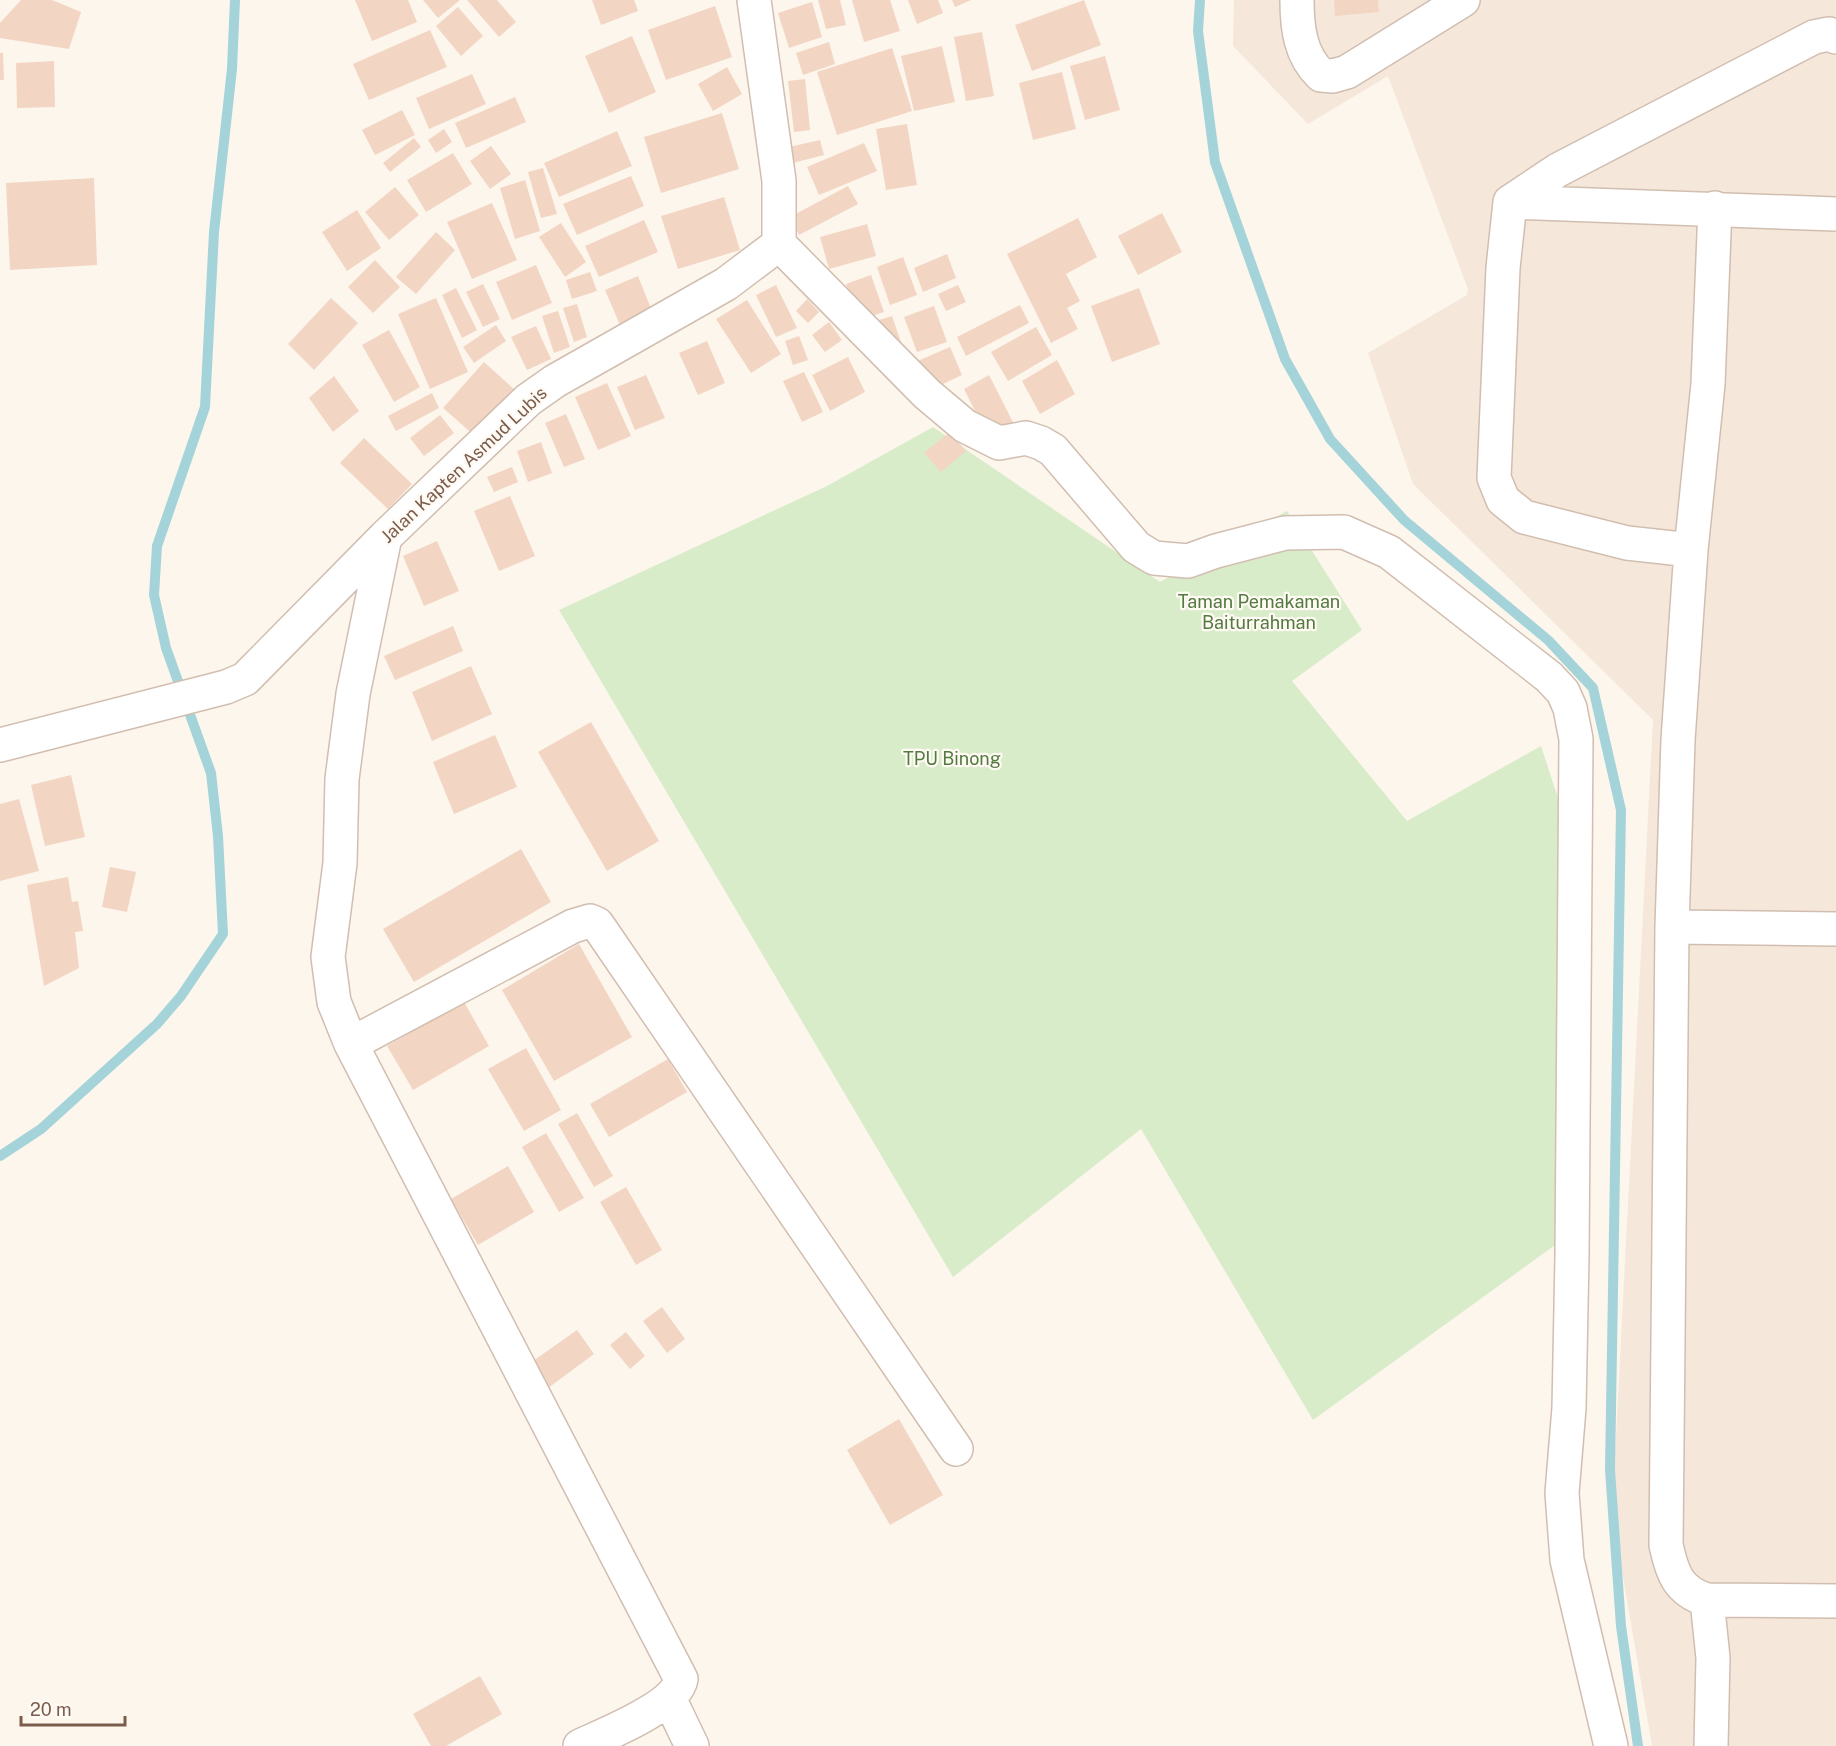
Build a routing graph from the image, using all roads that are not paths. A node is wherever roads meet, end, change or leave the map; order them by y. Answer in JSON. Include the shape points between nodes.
{"nodes":[{"id":1,"x":754,"y":0,"type":"edge"},
{"id":2,"x":1297,"y":0,"type":"edge"},
{"id":3,"x":1463,"y":0,"type":"edge"},
{"id":4,"x":1836,"y":37,"type":"edge"},
{"id":5,"x":1510,"y":202,"type":"junction"},
{"id":6,"x":1715,"y":208,"type":"junction"},
{"id":7,"x":1836,"y":214,"type":"edge"},
{"id":8,"x":779,"y":244,"type":"junction"},
{"id":9,"x":385,"y":537,"type":"junction"},
{"id":10,"x":1691,"y":550,"type":"junction"},
{"id":11,"x":0,"y":745,"type":"edge"},
{"id":12,"x":1672,"y":927,"type":"junction"},
{"id":13,"x":1836,"y":929,"type":"edge"},
{"id":14,"x":351,"y":1044,"type":"junction"},
{"id":15,"x":956,"y":1449,"type":"dead end"},
{"id":16,"x":1707,"y":1600,"type":"junction"},
{"id":17,"x":1836,"y":1601,"type":"edge"},
{"id":18,"x":669,"y":1698,"type":"junction"},
{"id":19,"x":580,"y":1746,"type":"edge"},
{"id":20,"x":692,"y":1746,"type":"edge"},
{"id":21,"x":1611,"y":1746,"type":"edge"},
{"id":22,"x":1711,"y":1746,"type":"edge"}],
"edges":[{"from":1,"to":8,"type":"street","via":[[779,181]]},
{"from":2,"to":3,"type":"street","via":[[1297,22],[1305,56],[1321,75],[1333,76],[1347,72]]},
{"from":4,"to":5,"type":"street","via":[[1814,37],[1558,170]]},
{"from":5,"to":6,"type":"street"},
{"from":5,"to":10,"type":"street","via":[[1503,268],[1494,478],[1497,490],[1524,518],[1627,543]]},
{"from":6,"to":7,"type":"street"},
{"from":6,"to":10,"type":"street","via":[[1708,384]]},
{"from":8,"to":9,"type":"street","name":"Jalan Kapten Asmud Lubis","via":[[726,284],[528,400]]},
{"from":8,"to":21,"type":"street","via":[[927,394],[965,426],[999,443],[1026,438],[1053,450],[1136,547],[1154,558],[1188,561],[1285,533],[1344,532],[1389,552],[1526,658],[1563,692],[1576,739],[1576,763],[1572,1256],[1569,1408],[1562,1493],[1567,1560]]},
{"from":9,"to":11,"type":"street","name":"Jalan Kapten Asmud Lubis","via":[[245,679]]},
{"from":9,"to":14,"type":"street","via":[[352,694],[342,779],[340,863],[328,957],[334,1002]]},
{"from":10,"to":12,"type":"street","via":[[1678,740]]},
{"from":12,"to":13,"type":"street"},
{"from":12,"to":16,"type":"street","via":[[1666,1545],[1673,1575],[1682,1588]]},
{"from":14,"to":15,"type":"street","via":[[573,926],[590,921],[597,924]]},
{"from":14,"to":18,"type":"street","via":[[679,1671],[680,1685]]},
{"from":16,"to":17,"type":"street"},
{"from":16,"to":22,"type":"street","via":[[1713,1658]]},
{"from":18,"to":19,"type":"street","via":[[631,1722]]},
{"from":18,"to":20,"type":"street"}]}
